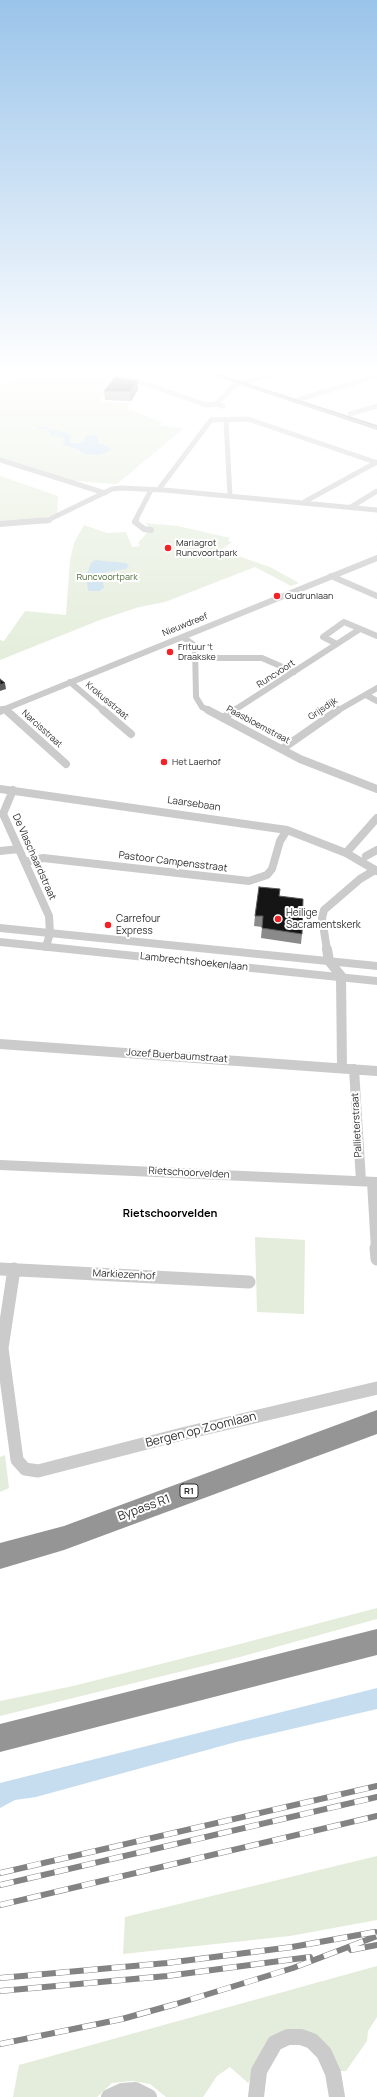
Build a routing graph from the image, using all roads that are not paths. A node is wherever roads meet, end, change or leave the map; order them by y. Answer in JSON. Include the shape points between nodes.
{"nodes":[{"id":1,"x":22,"y":467,"type":"edge"},
{"id":2,"x":175,"y":467,"type":"edge"},
{"id":3,"x":229,"y":467,"type":"edge"},
{"id":4,"x":367,"y":467,"type":"edge"},
{"id":5,"x":159,"y":489,"type":"junction"},
{"id":6,"x":151,"y":490,"type":"junction"},
{"id":7,"x":377,"y":491,"type":"edge"},
{"id":8,"x":105,"y":493,"type":"junction"},
{"id":9,"x":230,"y":496,"type":"junction"},
{"id":10,"x":304,"y":502,"type":"junction"},
{"id":11,"x":351,"y":507,"type":"junction"},
{"id":12,"x":377,"y":510,"type":"edge"},
{"id":13,"x":0,"y":524,"type":"edge"},
{"id":14,"x":150,"y":530,"type":"dead end"},
{"id":15,"x":377,"y":558,"type":"edge"},
{"id":16,"x":331,"y":576,"type":"junction"},
{"id":17,"x":377,"y":596,"type":"edge"},
{"id":18,"x":360,"y":629,"type":"junction"},
{"id":19,"x":377,"y":636,"type":"edge"},
{"id":20,"x":183,"y":637,"type":"junction"},
{"id":21,"x":337,"y":644,"type":"junction"},
{"id":22,"x":195,"y":658,"type":"junction"},
{"id":23,"x":294,"y":672,"type":"junction"},
{"id":24,"x":70,"y":682,"type":"junction"},
{"id":25,"x":377,"y":688,"type":"edge"},
{"id":26,"x":366,"y":695,"type":"junction"},
{"id":27,"x":377,"y":701,"type":"edge"},
{"id":28,"x":2,"y":710,"type":"edge"},
{"id":29,"x":223,"y":718,"type":"junction"},
{"id":30,"x":131,"y":734,"type":"dead end"},
{"id":31,"x":282,"y":749,"type":"junction"},
{"id":32,"x":66,"y":764,"type":"dead end"},
{"id":33,"x":0,"y":789,"type":"edge"},
{"id":34,"x":377,"y":789,"type":"edge"},
{"id":35,"x":13,"y":790,"type":"junction"},
{"id":36,"x":377,"y":818,"type":"edge"},
{"id":37,"x":287,"y":830,"type":"junction"},
{"id":38,"x":19,"y":849,"type":"junction"},
{"id":39,"x":377,"y":850,"type":"edge"},
{"id":40,"x":0,"y":851,"type":"edge"},
{"id":41,"x":346,"y":853,"type":"junction"},
{"id":42,"x":366,"y":856,"type":"dead end"},
{"id":43,"x":25,"y":862,"type":"junction"},
{"id":44,"x":376,"y":871,"type":"edge"},
{"id":45,"x":0,"y":928,"type":"edge"},
{"id":46,"x":50,"y":933,"type":"junction"},
{"id":47,"x":0,"y":942,"type":"edge"},
{"id":48,"x":46,"y":947,"type":"junction"},
{"id":49,"x":329,"y":961,"type":"junction"},
{"id":50,"x":377,"y":966,"type":"edge"},
{"id":51,"x":342,"y":976,"type":"junction"},
{"id":52,"x":377,"y":981,"type":"edge"},
{"id":53,"x":0,"y":1044,"type":"edge"},
{"id":54,"x":342,"y":1068,"type":"junction"},
{"id":55,"x":354,"y":1069,"type":"junction"},
{"id":56,"x":377,"y":1071,"type":"edge"},
{"id":57,"x":0,"y":1165,"type":"edge"},
{"id":58,"x":370,"y":1182,"type":"edge"},
{"id":59,"x":377,"y":1259,"type":"edge"},
{"id":60,"x":0,"y":1269,"type":"edge"},
{"id":61,"x":14,"y":1270,"type":"junction"},
{"id":62,"x":248,"y":1282,"type":"dead end"},
{"id":63,"x":3,"y":1373,"type":"edge"},
{"id":64,"x":377,"y":1388,"type":"edge"},
{"id":65,"x":377,"y":1422,"type":"edge"},
{"id":66,"x":0,"y":1556,"type":"edge"},
{"id":67,"x":377,"y":1642,"type":"edge"},
{"id":68,"x":0,"y":1738,"type":"edge"},
{"id":69,"x":110,"y":2097,"type":"edge"},
{"id":70,"x":149,"y":2097,"type":"edge"},
{"id":71,"x":256,"y":2097,"type":"edge"},
{"id":72,"x":337,"y":2097,"type":"edge"}],
"edges":[{"from":1,"to":8,"type":"street"},
{"from":2,"to":5,"type":"street"},
{"from":3,"to":9,"type":"street"},
{"from":4,"to":10,"type":"street"},
{"from":5,"to":6,"type":"street"},
{"from":5,"to":9,"type":"street"},
{"from":6,"to":8,"type":"street","via":[[121,488]]},
{"from":6,"to":14,"type":"street","via":[[135,522]]},
{"from":7,"to":11,"type":"street"},
{"from":8,"to":13,"type":"street","via":[[47,522]]},
{"from":9,"to":10,"type":"street"},
{"from":10,"to":11,"type":"street"},
{"from":11,"to":12,"type":"street"},
{"from":15,"to":16,"type":"street","name":"Nieuwdreef"},
{"from":16,"to":17,"type":"street"},
{"from":16,"to":20,"type":"street","name":"Nieuwdreef"},
{"from":18,"to":19,"type":"street"},
{"from":18,"to":21,"type":"street","name":"Runcvoort"},
{"from":18,"to":21,"type":"street","via":[[344,622],[323,637]]},
{"from":20,"to":22,"type":"street","name":"Paasbloemstraat","via":[[195,646]]},
{"from":20,"to":24,"type":"street","name":"Nieuwdreef"},
{"from":21,"to":23,"type":"street","name":"Runcvoort"},
{"from":22,"to":23,"type":"street","via":[[262,658]]},
{"from":22,"to":29,"type":"street","name":"Paasbloemstraat","via":[[198,702]]},
{"from":23,"to":29,"type":"street","name":"Runcvoort"},
{"from":24,"to":28,"type":"street","name":"Nieuwdreef"},
{"from":24,"to":30,"type":"street","name":"Krokusstraat"},
{"from":25,"to":26,"type":"street","name":"Grijsdijk"},
{"from":26,"to":27,"type":"street"},
{"from":26,"to":31,"type":"street","name":"Grijsdijk","via":[[344,706]]},
{"from":28,"to":32,"type":"street","name":"Narcisstraat"},
{"from":29,"to":31,"type":"street","name":"Paasbloemstraat"},
{"from":31,"to":34,"type":"street","name":"Paasbloemstraat","via":[[323,769]]},
{"from":33,"to":35,"type":"street","name":"Laarsebaan"},
{"from":35,"to":37,"type":"street","name":"Laarsebaan"},
{"from":35,"to":38,"type":"street","name":"De Vlaschaardstraat","via":[[3,814]]},
{"from":36,"to":41,"type":"street"},
{"from":37,"to":41,"type":"street","name":"Laarsebaan"},
{"from":37,"to":43,"type":"street","name":"Pastoor Campensstraat","via":[[280,841],[272,869],[267,875],[249,882],[43,858]]},
{"from":38,"to":40,"type":"street"},
{"from":38,"to":43,"type":"street","name":"De Vlaschaardstraat"},
{"from":39,"to":42,"type":"street"},
{"from":41,"to":44,"type":"street","name":"Laarsebaan"},
{"from":43,"to":46,"type":"street","name":"De Vlaschaardstraat","via":[[49,916]]},
{"from":44,"to":49,"type":"street","via":[[360,879],[324,910],[322,918]]},
{"from":45,"to":46,"type":"street","name":"Lambrechtshoekenlaan"},
{"from":46,"to":48,"type":"street"},
{"from":46,"to":49,"type":"street","name":"Lambrechtshoekenlaan"},
{"from":47,"to":48,"type":"street","name":"Lambrechtshoekenlaan"},
{"from":48,"to":51,"type":"street","name":"Lambrechtshoekenlaan"},
{"from":49,"to":50,"type":"street","name":"Lambrechtshoekenlaan"},
{"from":49,"to":51,"type":"street"},
{"from":51,"to":52,"type":"street","name":"Lambrechtshoekenlaan"},
{"from":51,"to":54,"type":"street"},
{"from":53,"to":54,"type":"street","name":"Jozef Buerbaumstraat"},
{"from":54,"to":55,"type":"street","name":"Jozef Buerbaumstraat"},
{"from":55,"to":56,"type":"street","name":"Jozef Buerbaumstraat"},
{"from":55,"to":58,"type":"street","name":"Pallieterstraat"},
{"from":57,"to":58,"type":"street","name":"Rietschoorvelden"},
{"from":58,"to":59,"type":"street","name":"Pallieterstraat"},
{"from":60,"to":61,"type":"street","name":"Markiezenhof"},
{"from":61,"to":62,"type":"street","name":"Markiezenhof"},
{"from":61,"to":63,"type":"street","via":[[3,1336]]},
{"from":63,"to":64,"type":"street","name":"Bergen op Zoomlaan","via":[[17,1460],[25,1469],[38,1471]]},
{"from":65,"to":66,"type":"highway","name":"Bypass R1","number":"R1","via":[[64,1538]]},
{"from":67,"to":68,"type":"highway"},
{"from":69,"to":70,"type":"street","via":[[122,2091],[135,2090]]},
{"from":71,"to":72,"type":"street","via":[[259,2071],[275,2043],[288,2037],[301,2037],[312,2041],[324,2054],[333,2073]]}]}
